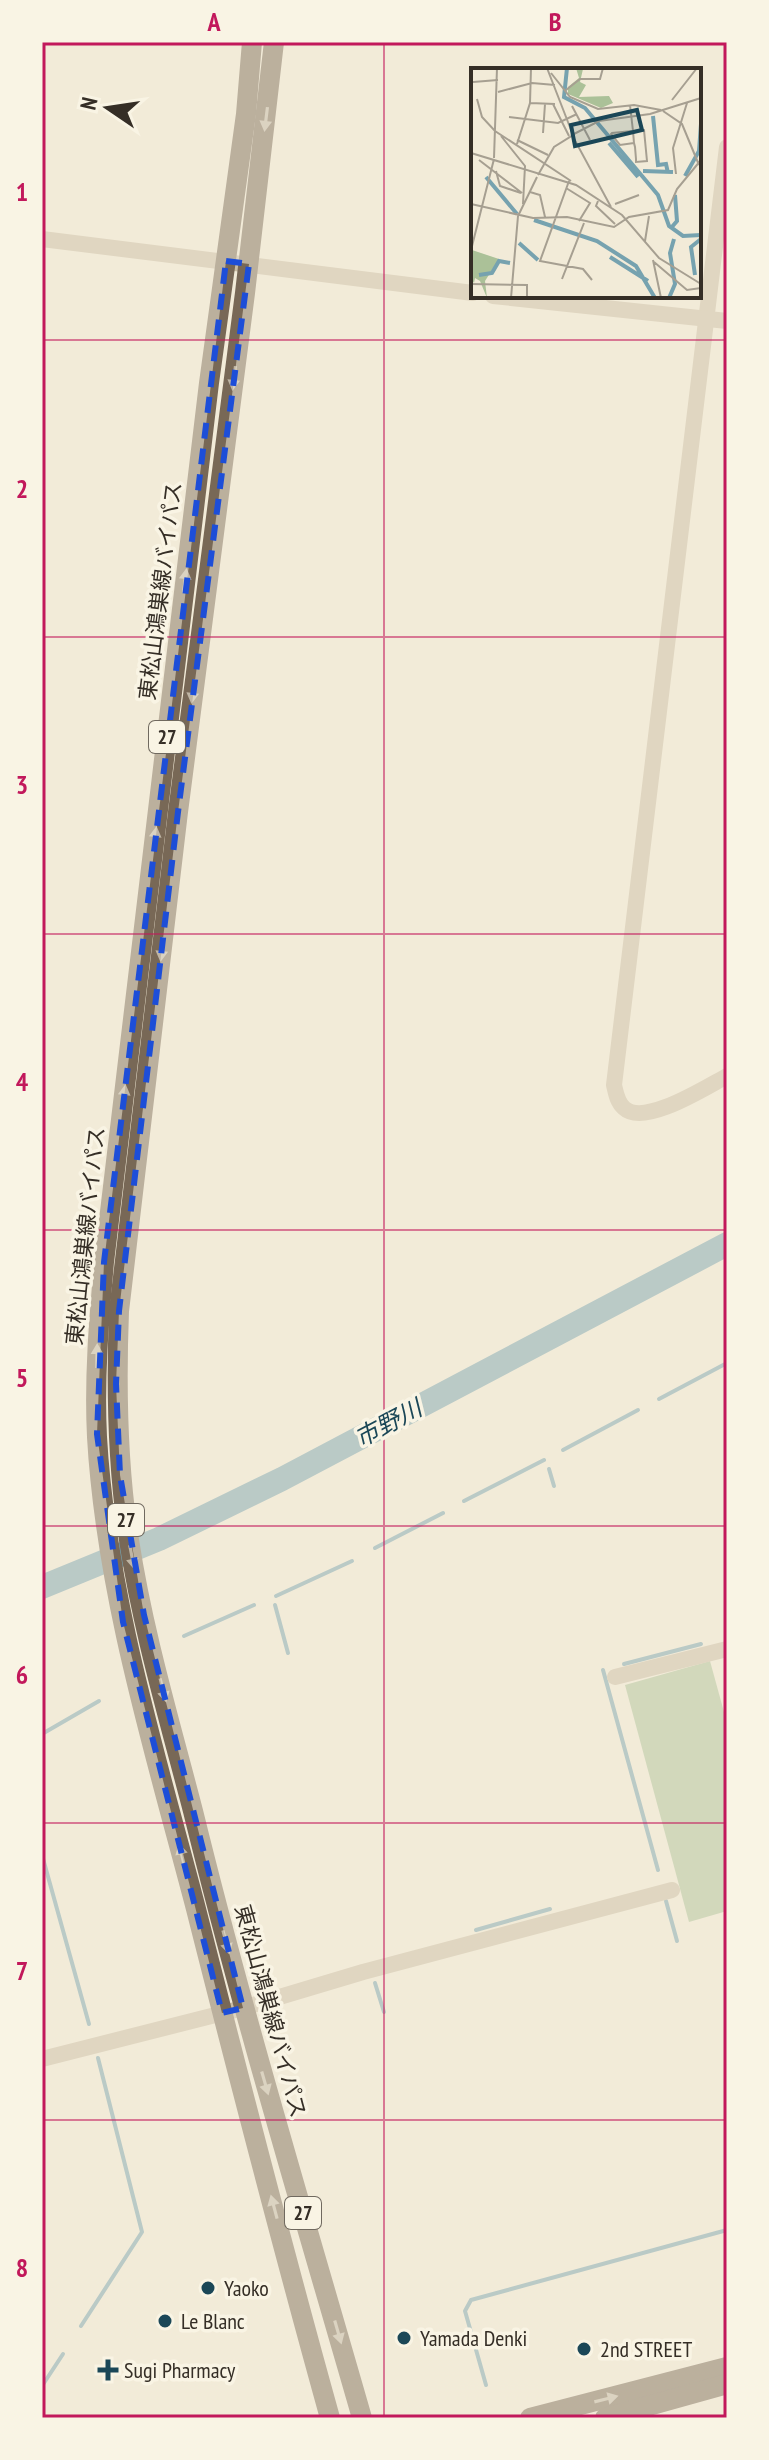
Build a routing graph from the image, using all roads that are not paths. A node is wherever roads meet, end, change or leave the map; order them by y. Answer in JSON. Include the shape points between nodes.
{"nodes":[{"id":1,"x":252,"y":42,"type":"edge"},
{"id":2,"x":274,"y":42,"type":"edge"},
{"id":3,"x":727,"y":147,"type":"edge"},
{"id":4,"x":42,"y":239,"type":"edge"},
{"id":5,"x":226,"y":261,"type":"junction"},
{"id":6,"x":249,"y":264,"type":"junction"},
{"id":7,"x":471,"y":293,"type":"edge"},
{"id":8,"x":511,"y":298,"type":"edge"},
{"id":9,"x":705,"y":319,"type":"junction"},
{"id":10,"x":727,"y":321,"type":"edge"},
{"id":11,"x":727,"y":1076,"type":"edge"},
{"id":12,"x":727,"y":1649,"type":"edge"},
{"id":13,"x":615,"y":1677,"type":"dead end"},
{"id":14,"x":672,"y":1890,"type":"dead end"},
{"id":15,"x":243,"y":2008,"type":"junction"},
{"id":16,"x":222,"y":2013,"type":"junction"},
{"id":17,"x":42,"y":2059,"type":"edge"},
{"id":18,"x":727,"y":2367,"type":"edge"},
{"id":19,"x":727,"y":2384,"type":"edge"},
{"id":20,"x":330,"y":2418,"type":"edge"},
{"id":21,"x":362,"y":2418,"type":"edge"},
{"id":22,"x":530,"y":2418,"type":"edge"},
{"id":23,"x":605,"y":2418,"type":"edge"}],
"edges":[{"from":1,"to":5,"type":"main road","name":"東松山鴻巣線バイパス","number":"27"},
{"from":2,"to":6,"type":"main road","name":"東松山鴻巣線バイパス","number":"27","one_way":true},
{"from":3,"to":9,"type":"street"},
{"from":4,"to":5,"type":"street"},
{"from":5,"to":6,"type":"street"},
{"from":16,"to":5,"type":"main road","name":"東松山鴻巣線バイパス","number":"27","one_way":true,"via":[[123,1622],[97,1434],[97,1349]]},
{"from":6,"to":7,"type":"street"},
{"from":6,"to":15,"type":"main road","name":"東松山鴻巣線バイパス","number":"27","one_way":true,"via":[[178,812],[119,1311],[116,1384],[129,1542]]},
{"from":8,"to":9,"type":"street"},
{"from":9,"to":10,"type":"street"},
{"from":9,"to":11,"type":"street","via":[[614,1085],[625,1110],[642,1115]]},
{"from":12,"to":13,"type":"street"},
{"from":14,"to":15,"type":"street"},
{"from":15,"to":16,"type":"street"},
{"from":15,"to":21,"type":"main road","name":"東松山鴻巣線バイパス","number":"27","one_way":true},
{"from":16,"to":17,"type":"street"},
{"from":20,"to":16,"type":"main road","number":"27","one_way":true},
{"from":22,"to":18,"type":"main road","one_way":true},
{"from":19,"to":23,"type":"main road"}]}
